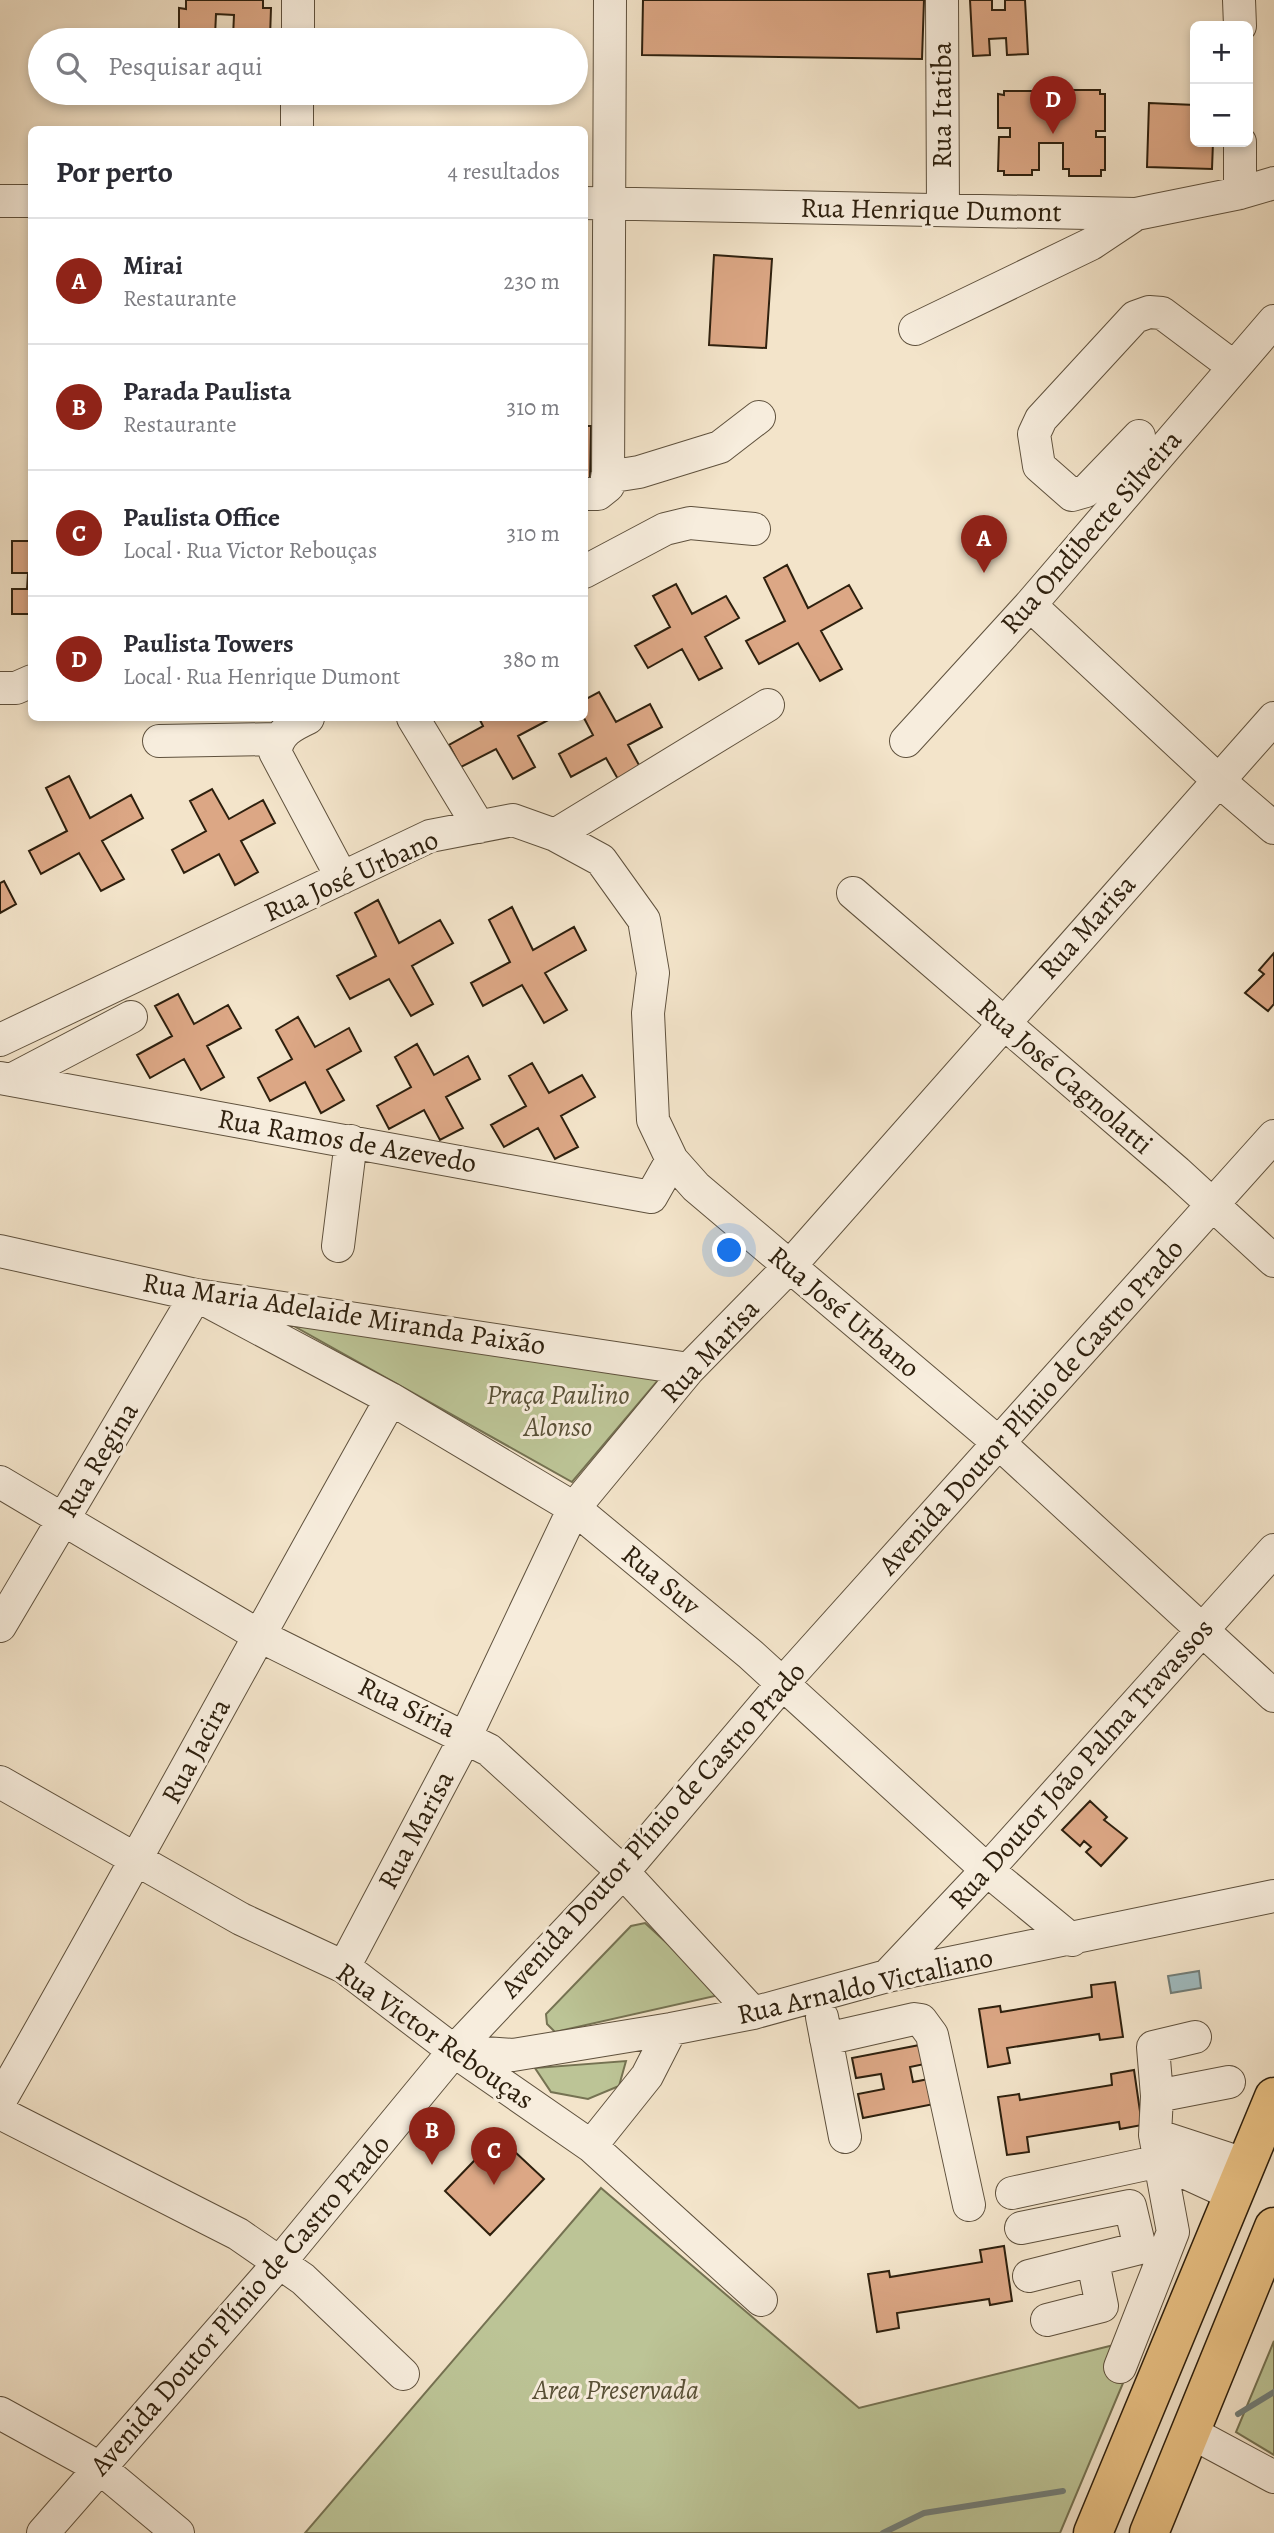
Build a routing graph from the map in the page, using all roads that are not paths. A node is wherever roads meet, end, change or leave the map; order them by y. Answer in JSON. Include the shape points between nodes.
{"nodes":[{"id":1,"x":298,"y":0,"type":"edge"},
{"id":2,"x":610,"y":0,"type":"edge"},
{"id":3,"x":942,"y":0,"type":"edge"},
{"id":4,"x":1239,"y":0,"type":"edge"},
{"id":5,"x":1240,"y":21,"type":"edge"},
{"id":6,"x":298,"y":28,"type":"edge"},
{"id":7,"x":298,"y":105,"type":"edge"},
{"id":8,"x":297,"y":126,"type":"edge"},
{"id":9,"x":1240,"y":147,"type":"edge"},
{"id":10,"x":1274,"y":183,"type":"edge"},
{"id":11,"x":1240,"y":193,"type":"junction"},
{"id":12,"x":0,"y":201,"type":"edge"},
{"id":13,"x":28,"y":201,"type":"edge"},
{"id":14,"x":596,"y":203,"type":"edge"},
{"id":15,"x":943,"y":209,"type":"junction"},
{"id":16,"x":1136,"y":214,"type":"junction"},
{"id":17,"x":1274,"y":321,"type":"edge"},
{"id":18,"x":915,"y":329,"type":"dead end"},
{"id":19,"x":1234,"y":367,"type":"junction"},
{"id":20,"x":759,"y":416,"type":"dead end"},
{"id":21,"x":1139,"y":436,"type":"dead end"},
{"id":22,"x":600,"y":486,"type":"edge"},
{"id":23,"x":754,"y":529,"type":"dead end"},
{"id":24,"x":588,"y":570,"type":"edge"},
{"id":25,"x":1030,"y":605,"type":"junction"},
{"id":26,"x":28,"y":683,"type":"edge"},
{"id":27,"x":0,"y":688,"type":"edge"},
{"id":28,"x":768,"y":705,"type":"dead end"},
{"id":29,"x":1274,"y":718,"type":"edge"},
{"id":30,"x":302,"y":721,"type":"edge"},
{"id":31,"x":415,"y":721,"type":"edge"},
{"id":32,"x":278,"y":739,"type":"junction"},
{"id":33,"x":159,"y":741,"type":"dead end"},
{"id":34,"x":906,"y":741,"type":"dead end"},
{"id":35,"x":1218,"y":780,"type":"junction"},
{"id":36,"x":479,"y":827,"type":"junction"},
{"id":37,"x":1274,"y":828,"type":"edge"},
{"id":38,"x":555,"y":835,"type":"junction"},
{"id":39,"x":342,"y":878,"type":"junction"},
{"id":40,"x":853,"y":893,"type":"dead end"},
{"id":41,"x":131,"y":1017,"type":"dead end"},
{"id":42,"x":1003,"y":1022,"type":"junction"},
{"id":43,"x":0,"y":1040,"type":"edge"},
{"id":44,"x":6,"y":1079,"type":"edge"},
{"id":45,"x":1274,"y":1136,"type":"edge"},
{"id":46,"x":351,"y":1142,"type":"junction"},
{"id":47,"x":673,"y":1160,"type":"junction"},
{"id":48,"x":1213,"y":1205,"type":"junction"},
{"id":49,"x":338,"y":1246,"type":"dead end"},
{"id":50,"x":0,"y":1251,"type":"edge"},
{"id":51,"x":1274,"y":1261,"type":"edge"},
{"id":52,"x":789,"y":1266,"type":"junction"},
{"id":53,"x":196,"y":1295,"type":"junction"},
{"id":54,"x":689,"y":1368,"type":"junction"},
{"id":55,"x":391,"y":1399,"type":"junction"},
{"id":56,"x":1000,"y":1444,"type":"junction"},
{"id":57,"x":0,"y":1482,"type":"edge"},
{"id":58,"x":574,"y":1508,"type":"junction"},
{"id":59,"x":62,"y":1520,"type":"junction"},
{"id":60,"x":1274,"y":1550,"type":"edge"},
{"id":61,"x":0,"y":1626,"type":"edge"},
{"id":62,"x":1202,"y":1631,"type":"junction"},
{"id":63,"x":258,"y":1635,"type":"junction"},
{"id":64,"x":783,"y":1683,"type":"junction"},
{"id":65,"x":1274,"y":1696,"type":"edge"},
{"id":66,"x":466,"y":1736,"type":"junction"},
{"id":67,"x":0,"y":1782,"type":"edge"},
{"id":68,"x":138,"y":1860,"type":"junction"},
{"id":69,"x":987,"y":1870,"type":"junction"},
{"id":70,"x":623,"y":1872,"type":"junction"},
{"id":71,"x":1274,"y":1896,"type":"edge"},
{"id":72,"x":1072,"y":1940,"type":"junction"},
{"id":73,"x":344,"y":1967,"type":"junction"},
{"id":74,"x":887,"y":1976,"type":"junction"},
{"id":75,"x":816,"y":1996,"type":"junction"},
{"id":76,"x":753,"y":2013,"type":"junction"},
{"id":77,"x":671,"y":2029,"type":"junction"},
{"id":78,"x":1195,"y":2037,"type":"dead end"},
{"id":79,"x":826,"y":2039,"type":"junction"},
{"id":80,"x":454,"y":2051,"type":"junction"},
{"id":81,"x":1229,"y":2082,"type":"dead end"},
{"id":82,"x":1157,"y":2096,"type":"junction"},
{"id":83,"x":1274,"y":2096,"type":"edge"},
{"id":84,"x":0,"y":2101,"type":"edge"},
{"id":85,"x":0,"y":2113,"type":"edge"},
{"id":86,"x":845,"y":2137,"type":"dead end"},
{"id":87,"x":591,"y":2146,"type":"junction"},
{"id":88,"x":1158,"y":2148,"type":"junction"},
{"id":89,"x":1123,"y":2169,"type":"junction"},
{"id":90,"x":1240,"y":2180,"type":"junction"},
{"id":91,"x":1012,"y":2193,"type":"dead end"},
{"id":92,"x":969,"y":2205,"type":"dead end"},
{"id":93,"x":1130,"y":2206,"type":"junction"},
{"id":94,"x":1021,"y":2228,"type":"dead end"},
{"id":95,"x":1218,"y":2237,"type":"junction"},
{"id":96,"x":1267,"y":2242,"type":"edge"},
{"id":97,"x":280,"y":2262,"type":"junction"},
{"id":98,"x":1093,"y":2262,"type":"junction"},
{"id":99,"x":1029,"y":2276,"type":"dead end"},
{"id":100,"x":761,"y":2300,"type":"dead end"},
{"id":101,"x":1047,"y":2320,"type":"dead end"},
{"id":102,"x":1120,"y":2367,"type":"dead end"},
{"id":103,"x":403,"y":2374,"type":"dead end"},
{"id":104,"x":0,"y":2413,"type":"edge"},
{"id":105,"x":1192,"y":2433,"type":"junction"},
{"id":106,"x":100,"y":2468,"type":"junction"},
{"id":107,"x":1274,"y":2477,"type":"edge"},
{"id":108,"x":43,"y":2533,"type":"edge"},
{"id":109,"x":178,"y":2533,"type":"edge"},
{"id":110,"x":1093,"y":2533,"type":"edge"},
{"id":111,"x":1149,"y":2533,"type":"edge"}],
"edges":[{"from":1,"to":6,"type":"street"},
{"from":2,"to":14,"type":"street"},
{"from":3,"to":15,"type":"street","name":"Rua Itatiba"},
{"from":4,"to":5,"type":"street"},
{"from":7,"to":8,"type":"street"},
{"from":9,"to":11,"type":"street"},
{"from":10,"to":11,"type":"street","name":"Rua Henrique Dumont"},
{"from":11,"to":16,"type":"street","name":"Rua Henrique Dumont"},
{"from":12,"to":13,"type":"street"},
{"from":14,"to":15,"type":"street","name":"Rua Henrique Dumont"},
{"from":14,"to":22,"type":"street"},
{"from":15,"to":16,"type":"street","name":"Rua Henrique Dumont"},
{"from":16,"to":18,"type":"street","via":[[1091,244]]},
{"from":17,"to":19,"type":"street","name":"Rua Ondibecte Silveira"},
{"from":19,"to":21,"type":"street","via":[[1161,313],[1149,312],[1135,317],[1041,419],[1034,434],[1039,466],[1072,495],[1086,491]]},
{"from":19,"to":25,"type":"street","name":"Rua Ondibecte Silveira"},
{"from":20,"to":22,"type":"street","via":[[720,447]]},
{"from":23,"to":24,"type":"street","via":[[690,523],[665,529]]},
{"from":25,"to":34,"type":"street","name":"Rua Ondibecte Silveira"},
{"from":25,"to":35,"type":"street"},
{"from":26,"to":27,"type":"street"},
{"from":28,"to":38,"type":"street"},
{"from":29,"to":35,"type":"street","name":"Rua Marisa"},
{"from":30,"to":32,"type":"street"},
{"from":31,"to":36,"type":"street"},
{"from":32,"to":33,"type":"street"},
{"from":32,"to":39,"type":"street","via":[[275,752]]},
{"from":35,"to":37,"type":"street"},
{"from":35,"to":42,"type":"street","name":"Rua Marisa"},
{"from":36,"to":38,"type":"street","name":"Rua José Urbano","via":[[513,820]]},
{"from":36,"to":39,"type":"street","name":"Rua José Urbano","via":[[430,836]]},
{"from":38,"to":47,"type":"street","name":"Rua José Urbano","via":[[601,860],[644,920],[653,973],[648,1013],[653,1120]]},
{"from":39,"to":43,"type":"street","name":"Rua José Urbano"},
{"from":40,"to":42,"type":"street","name":"Rua José Cagnolatti"},
{"from":41,"to":44,"type":"street"},
{"from":42,"to":48,"type":"street","name":"Rua José Cagnolatti"},
{"from":42,"to":52,"type":"street","name":"Rua Marisa"},
{"from":44,"to":46,"type":"street","name":"Rua Ramos de Azevedo"},
{"from":45,"to":48,"type":"street","name":"Avenida Doutor Plínio de Castro Prado"},
{"from":46,"to":47,"type":"street","name":"Rua Ramos de Azevedo","via":[[651,1197]]},
{"from":46,"to":49,"type":"street"},
{"from":47,"to":52,"type":"street","name":"Rua José Urbano","via":[[696,1187]]},
{"from":48,"to":51,"type":"street","name":"Rua José Cagnolatti"},
{"from":48,"to":56,"type":"street","name":"Avenida Doutor Plínio de Castro Prado"},
{"from":50,"to":53,"type":"street","name":"Rua Maria Adelaide Miranda Paixão"},
{"from":52,"to":54,"type":"street","name":"Rua Marisa"},
{"from":52,"to":56,"type":"street","name":"Rua José Urbano"},
{"from":53,"to":54,"type":"street","name":"Rua Maria Adelaide Miranda Paixão"},
{"from":53,"to":55,"type":"street","name":"Rua Suv"},
{"from":53,"to":59,"type":"street","name":"Rua Regina"},
{"from":54,"to":58,"type":"street","name":"Rua Marisa"},
{"from":55,"to":58,"type":"street","name":"Rua Suv"},
{"from":55,"to":63,"type":"street","name":"Rua Jacira"},
{"from":56,"to":62,"type":"street","name":"Rua José Urbano"},
{"from":56,"to":64,"type":"street","name":"Avenida Doutor Plínio de Castro Prado"},
{"from":57,"to":59,"type":"street","name":"Rua Síria"},
{"from":58,"to":64,"type":"street","name":"Rua Suv"},
{"from":58,"to":66,"type":"street","name":"Rua Marisa"},
{"from":59,"to":61,"type":"street","name":"Rua Regina"},
{"from":59,"to":63,"type":"street","name":"Rua Síria"},
{"from":60,"to":62,"type":"street","name":"Rua Doutor João Palma Travassos"},
{"from":62,"to":65,"type":"street","name":"Rua José Urbano"},
{"from":62,"to":69,"type":"street","name":"Rua Doutor João Palma Travassos"},
{"from":63,"to":66,"type":"street","name":"Rua Síria"},
{"from":63,"to":68,"type":"street","name":"Rua Jacira"},
{"from":64,"to":69,"type":"street","name":"Rua Suv"},
{"from":64,"to":70,"type":"street","name":"Avenida Doutor Plínio de Castro Prado"},
{"from":66,"to":70,"type":"street","name":"Rua Síria","via":[[489,1750]]},
{"from":66,"to":73,"type":"street","name":"Rua Marisa"},
{"from":67,"to":68,"type":"street","name":"Rua Victor Rebouças"},
{"from":68,"to":73,"type":"street","name":"Rua Victor Rebouças","via":[[241,1919]]},
{"from":68,"to":84,"type":"street","name":"Rua Jacira"},
{"from":69,"to":72,"type":"street","name":"Rua Suv"},
{"from":69,"to":74,"type":"street","name":"Rua Doutor João Palma Travassos"},
{"from":70,"to":76,"type":"street","name":"Rua Síria"},
{"from":70,"to":80,"type":"street","name":"Avenida Doutor Plínio de Castro Prado"},
{"from":71,"to":72,"type":"street","name":"Rua Arnaldo Victaliano"},
{"from":72,"to":74,"type":"street","name":"Rua Arnaldo Victaliano"},
{"from":73,"to":80,"type":"street","name":"Rua Victor Rebouças"},
{"from":74,"to":75,"type":"street","name":"Rua Arnaldo Victaliano"},
{"from":75,"to":76,"type":"street","name":"Rua Arnaldo Victaliano"},
{"from":75,"to":79,"type":"street"},
{"from":76,"to":77,"type":"street","name":"Rua Arnaldo Victaliano"},
{"from":77,"to":80,"type":"street","name":"Rua Arnaldo Victaliano","via":[[513,2055]]},
{"from":77,"to":87,"type":"street","via":[[647,2076]]},
{"from":78,"to":82,"type":"street","via":[[1153,2046]]},
{"from":79,"to":86,"type":"street"},
{"from":79,"to":92,"type":"street","via":[[914,2019],[927,2025]]},
{"from":80,"to":87,"type":"street","name":"Rua Victor Rebouças"},
{"from":80,"to":97,"type":"street","name":"Avenida Doutor Plínio de Castro Prado"},
{"from":81,"to":82,"type":"street"},
{"from":82,"to":88,"type":"street"},
{"from":83,"to":90,"type":"main road"},
{"from":85,"to":97,"type":"street","via":[[238,2234]]},
{"from":87,"to":100,"type":"street","name":"Rua Victor Rebouças"},
{"from":88,"to":89,"type":"street"},
{"from":88,"to":90,"type":"street"},
{"from":88,"to":102,"type":"street","via":[[1172,2232]]},
{"from":89,"to":91,"type":"street"},
{"from":89,"to":93,"type":"street"},
{"from":90,"to":95,"type":"main road"},
{"from":93,"to":94,"type":"street"},
{"from":93,"to":98,"type":"street","via":[[1140,2248]]},
{"from":95,"to":96,"type":"main road","via":[[1247,2246]]},
{"from":95,"to":110,"type":"main road"},
{"from":96,"to":105,"type":"main road"},
{"from":97,"to":103,"type":"street"},
{"from":97,"to":106,"type":"street","name":"Avenida Doutor Plínio de Castro Prado"},
{"from":98,"to":99,"type":"street"},
{"from":98,"to":101,"type":"street","via":[[1102,2306]]},
{"from":104,"to":106,"type":"street"},
{"from":105,"to":107,"type":"street"},
{"from":105,"to":111,"type":"main road"},
{"from":106,"to":108,"type":"street","name":"Avenida Doutor Plínio de Castro Prado"},
{"from":106,"to":109,"type":"street"}]}
